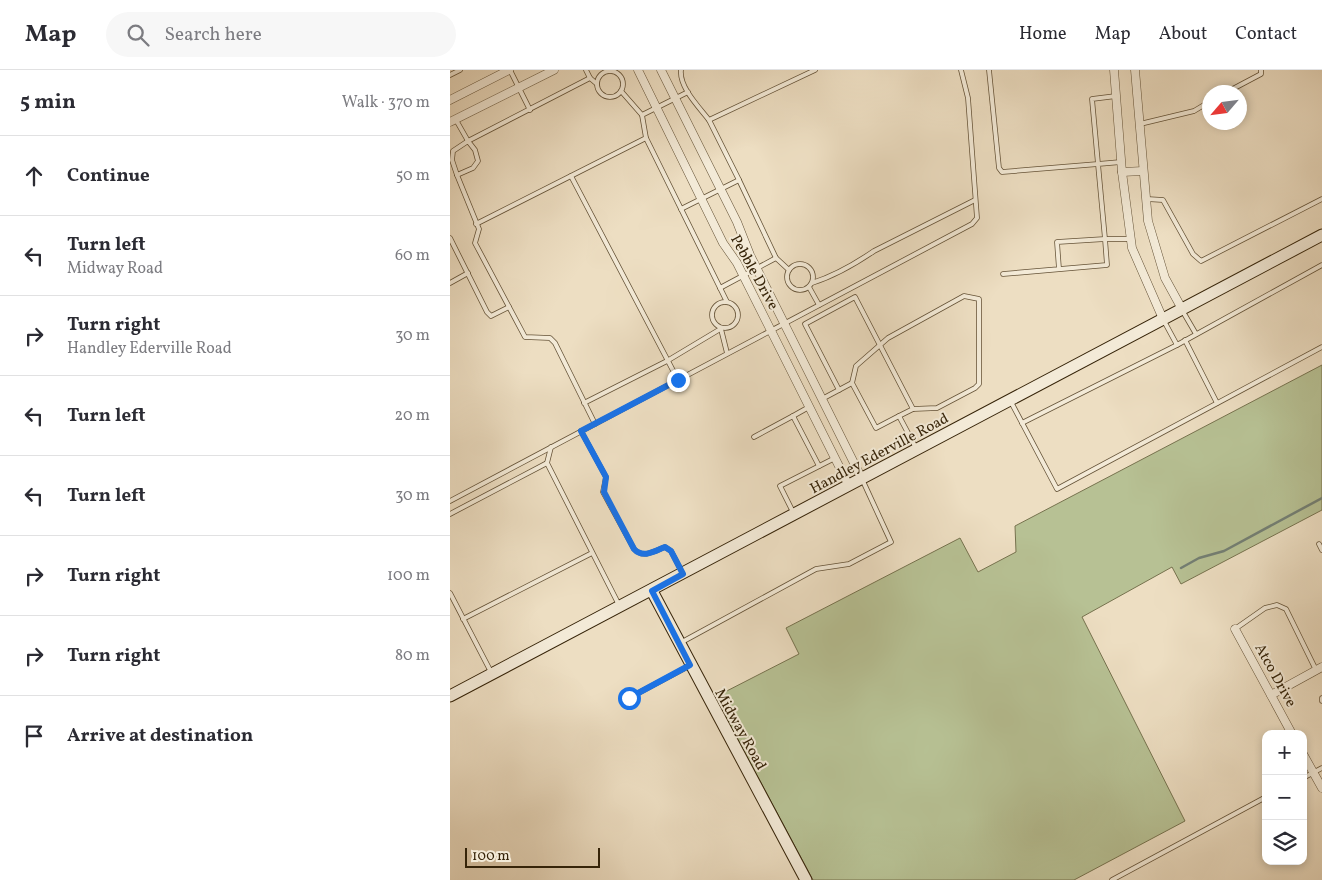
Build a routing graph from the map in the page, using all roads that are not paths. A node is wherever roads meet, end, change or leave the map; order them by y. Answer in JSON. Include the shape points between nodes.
{"nodes":[{"id":1,"x":460,"y":70,"type":"edge"},
{"id":2,"x":510,"y":70,"type":"edge"},
{"id":3,"x":554,"y":70,"type":"edge"},
{"id":4,"x":586,"y":70,"type":"edge"},
{"id":5,"x":638,"y":70,"type":"edge"},
{"id":6,"x":660,"y":70,"type":"edge"},
{"id":7,"x":681,"y":70,"type":"edge"},
{"id":8,"x":815,"y":70,"type":"edge"},
{"id":9,"x":960,"y":70,"type":"edge"},
{"id":10,"x":989,"y":70,"type":"edge"},
{"id":11,"x":1114,"y":70,"type":"edge"},
{"id":12,"x":1135,"y":70,"type":"edge"},
{"id":13,"x":1261,"y":70,"type":"edge"},
{"id":14,"x":450,"y":75,"type":"edge"},
{"id":15,"x":590,"y":78,"type":"junction"},
{"id":16,"x":597,"y":84,"type":"junction"},
{"id":17,"x":1240,"y":85,"type":"edge"},
{"id":18,"x":519,"y":87,"type":"junction"},
{"id":19,"x":621,"y":91,"type":"junction"},
{"id":20,"x":688,"y":92,"type":"junction"},
{"id":21,"x":1116,"y":96,"type":"junction"},
{"id":22,"x":674,"y":98,"type":"junction"},
{"id":23,"x":450,"y":100,"type":"edge"},
{"id":24,"x":1202,"y":106,"type":"edge"},
{"id":25,"x":656,"y":108,"type":"junction"},
{"id":26,"x":530,"y":110,"type":"junction"},
{"id":27,"x":642,"y":115,"type":"junction"},
{"id":28,"x":709,"y":120,"type":"junction"},
{"id":29,"x":453,"y":121,"type":"edge"},
{"id":30,"x":1140,"y":124,"type":"junction"},
{"id":31,"x":646,"y":138,"type":"junction"},
{"id":32,"x":468,"y":141,"type":"junction"},
{"id":33,"x":1121,"y":162,"type":"junction"},
{"id":34,"x":1098,"y":164,"type":"junction"},
{"id":35,"x":1143,"y":171,"type":"junction"},
{"id":36,"x":1122,"y":172,"type":"junction"},
{"id":37,"x":457,"y":175,"type":"junction"},
{"id":38,"x":571,"y":176,"type":"junction"},
{"id":39,"x":739,"y":180,"type":"junction"},
{"id":40,"x":721,"y":189,"type":"junction"},
{"id":41,"x":701,"y":199,"type":"junction"},
{"id":42,"x":1146,"y":199,"type":"junction"},
{"id":43,"x":1322,"y":199,"type":"edge"},
{"id":44,"x":975,"y":200,"type":"junction"},
{"id":45,"x":681,"y":209,"type":"junction"},
{"id":46,"x":476,"y":224,"type":"junction"},
{"id":47,"x":1322,"y":235,"type":"edge"},
{"id":48,"x":450,"y":238,"type":"edge"},
{"id":49,"x":1106,"y":239,"type":"junction"},
{"id":50,"x":1130,"y":239,"type":"junction"},
{"id":51,"x":776,"y":258,"type":"junction"},
{"id":52,"x":1322,"y":265,"type":"edge"},
{"id":53,"x":757,"y":268,"type":"junction"},
{"id":54,"x":1060,"y":269,"type":"junction"},
{"id":55,"x":789,"y":270,"type":"junction"},
{"id":56,"x":468,"y":273,"type":"junction"},
{"id":57,"x":1003,"y":274,"type":"dead end"},
{"id":58,"x":744,"y":275,"type":"junction"},
{"id":59,"x":450,"y":283,"type":"edge"},
{"id":60,"x":810,"y":285,"type":"junction"},
{"id":61,"x":720,"y":288,"type":"junction"},
{"id":62,"x":727,"y":302,"type":"junction"},
{"id":63,"x":820,"y":305,"type":"junction"},
{"id":64,"x":509,"y":307,"type":"junction"},
{"id":65,"x":1182,"y":309,"type":"junction"},
{"id":66,"x":1163,"y":319,"type":"junction"},
{"id":67,"x":784,"y":324,"type":"junction"},
{"id":68,"x":721,"y":329,"type":"junction"},
{"id":69,"x":771,"y":330,"type":"junction"},
{"id":70,"x":1196,"y":334,"type":"junction"},
{"id":71,"x":1185,"y":340,"type":"junction"},
{"id":72,"x":1177,"y":344,"type":"junction"},
{"id":73,"x":880,"y":345,"type":"junction"},
{"id":74,"x":1322,"y":347,"type":"edge"},
{"id":75,"x":727,"y":354,"type":"junction"},
{"id":76,"x":667,"y":361,"type":"junction"},
{"id":77,"x":678,"y":380,"type":"junction"},
{"id":78,"x":814,"y":383,"type":"junction"},
{"id":79,"x":852,"y":383,"type":"junction"},
{"id":80,"x":801,"y":390,"type":"junction"},
{"id":81,"x":839,"y":390,"type":"junction"},
{"id":82,"x":822,"y":399,"type":"junction"},
{"id":83,"x":1010,"y":400,"type":"junction"},
{"id":84,"x":584,"y":403,"type":"junction"},
{"id":85,"x":1217,"y":403,"type":"junction"},
{"id":86,"x":810,"y":407,"type":"junction"},
{"id":87,"x":913,"y":408,"type":"junction"},
{"id":88,"x":793,"y":416,"type":"junction"},
{"id":89,"x":899,"y":416,"type":"junction"},
{"id":90,"x":1022,"y":423,"type":"junction"},
{"id":91,"x":594,"y":424,"type":"junction"},
{"id":92,"x":837,"y":428,"type":"junction"},
{"id":93,"x":581,"y":431,"type":"junction"},
{"id":94,"x":824,"y":435,"type":"junction"},
{"id":95,"x":754,"y":437,"type":"dead end"},
{"id":96,"x":551,"y":447,"type":"junction"},
{"id":97,"x":917,"y":450,"type":"junction"},
{"id":98,"x":835,"y":458,"type":"junction"},
{"id":99,"x":547,"y":463,"type":"junction"},
{"id":100,"x":819,"y":466,"type":"junction"},
{"id":101,"x":862,"y":479,"type":"junction"},
{"id":102,"x":849,"y":486,"type":"junction"},
{"id":103,"x":450,"y":501,"type":"edge"},
{"id":104,"x":450,"y":514,"type":"edge"},
{"id":105,"x":795,"y":515,"type":"junction"},
{"id":106,"x":1319,"y":544,"type":"dead end"},
{"id":107,"x":1322,"y":550,"type":"edge"},
{"id":108,"x":592,"y":553,"type":"junction"},
{"id":109,"x":683,"y":574,"type":"junction"},
{"id":110,"x":652,"y":591,"type":"junction"},
{"id":111,"x":450,"y":593,"type":"edge"},
{"id":112,"x":621,"y":607,"type":"junction"},
{"id":113,"x":463,"y":619,"type":"junction"},
{"id":114,"x":1235,"y":629,"type":"joint"},
{"id":115,"x":679,"y":644,"type":"junction"},
{"id":116,"x":690,"y":665,"type":"junction"},
{"id":117,"x":1319,"y":668,"type":"edge"},
{"id":118,"x":492,"y":674,"type":"junction"},
{"id":119,"x":1271,"y":695,"type":"junction"},
{"id":120,"x":450,"y":696,"type":"edge"},
{"id":121,"x":629,"y":698,"type":"dead end"},
{"id":122,"x":1290,"y":730,"type":"edge"},
{"id":123,"x":1307,"y":761,"type":"edge"},
{"id":124,"x":1322,"y":768,"type":"edge"},
{"id":125,"x":1314,"y":773,"type":"junction"},
{"id":126,"x":1307,"y":776,"type":"edge"},
{"id":127,"x":1322,"y":788,"type":"edge"},
{"id":128,"x":1262,"y":799,"type":"edge"},
{"id":129,"x":806,"y":880,"type":"edge"},
{"id":130,"x":1112,"y":880,"type":"edge"}],
"edges":[{"from":1,"to":14,"type":"lane"},
{"from":2,"to":18,"type":"lane"},
{"from":2,"to":23,"type":"street"},
{"from":3,"to":18,"type":"street"},
{"from":4,"to":15,"type":"lane"},
{"from":5,"to":25,"type":"street","name":"Pebble Drive"},
{"from":6,"to":22,"type":"street","name":"Pebble Drive"},
{"from":7,"to":20,"type":"lane","via":[[680,77]]},
{"from":8,"to":28,"type":"lane"},
{"from":9,"to":44,"type":"lane","via":[[968,98]]},
{"from":10,"to":34,"type":"lane","via":[[1002,172]]},
{"from":11,"to":21,"type":"street"},
{"from":12,"to":30,"type":"street"},
{"from":13,"to":17,"type":"lane","via":[[1261,74]]},
{"from":15,"to":16,"type":"lane"},
{"from":15,"to":26,"type":"lane"},
{"from":16,"to":19,"type":"lane","via":[[600,92],[607,96],[615,96]]},
{"from":16,"to":19,"type":"lane","via":[[600,76],[612,72],[621,79]]},
{"from":18,"to":26,"type":"lane"},
{"from":18,"to":29,"type":"street"},
{"from":19,"to":27,"type":"lane"},
{"from":20,"to":22,"type":"lane"},
{"from":20,"to":28,"type":"lane"},
{"from":21,"to":33,"type":"street"},
{"from":21,"to":34,"type":"lane","via":[[1092,99]]},
{"from":22,"to":25,"type":"lane"},
{"from":22,"to":40,"type":"street","name":"Pebble Drive"},
{"from":24,"to":30,"type":"lane"},
{"from":25,"to":27,"type":"lane"},
{"from":25,"to":41,"type":"street","name":"Pebble Drive"},
{"from":26,"to":32,"type":"lane"},
{"from":27,"to":31,"type":"lane"},
{"from":28,"to":39,"type":"lane"},
{"from":29,"to":32,"type":"lane"},
{"from":30,"to":35,"type":"street"},
{"from":31,"to":38,"type":"lane"},
{"from":31,"to":45,"type":"lane"},
{"from":32,"to":37,"type":"lane","via":[[453,151]]},
{"from":32,"to":37,"type":"lane","via":[[478,161],[473,168]]},
{"from":33,"to":34,"type":"lane"},
{"from":33,"to":36,"type":"street"},
{"from":34,"to":49,"type":"lane"},
{"from":35,"to":36,"type":"street"},
{"from":35,"to":42,"type":"street"},
{"from":36,"to":50,"type":"street"},
{"from":37,"to":46,"type":"lane"},
{"from":38,"to":46,"type":"lane"},
{"from":38,"to":76,"type":"lane"},
{"from":39,"to":40,"type":"lane"},
{"from":39,"to":51,"type":"lane"},
{"from":40,"to":41,"type":"lane"},
{"from":40,"to":53,"type":"street","name":"Pebble Drive"},
{"from":41,"to":45,"type":"lane"},
{"from":41,"to":58,"type":"street","name":"Pebble Drive"},
{"from":42,"to":43,"type":"lane","via":[[1163,200],[1192,254],[1201,261]]},
{"from":42,"to":65,"type":"street","via":[[1155,249],[1165,278]]},
{"from":44,"to":60,"type":"lane"},
{"from":44,"to":63,"type":"lane","via":[[976,218],[972,224]]},
{"from":45,"to":61,"type":"lane"},
{"from":46,"to":64,"type":"lane","via":[[476,243]]},
{"from":47,"to":65,"type":"main road","name":"Handley Ederville Road"},
{"from":48,"to":56,"type":"lane"},
{"from":49,"to":50,"type":"lane"},
{"from":49,"to":54,"type":"lane","via":[[1107,265]]},
{"from":49,"to":54,"type":"lane","via":[[1057,242]]},
{"from":50,"to":66,"type":"street","via":[[1140,270]]},
{"from":51,"to":53,"type":"lane"},
{"from":51,"to":55,"type":"lane"},
{"from":52,"to":70,"type":"lane"},
{"from":53,"to":58,"type":"lane"},
{"from":53,"to":67,"type":"street","name":"Pebble Drive"},
{"from":54,"to":57,"type":"lane"},
{"from":55,"to":60,"type":"lane","via":[[790,286],[802,290]]},
{"from":55,"to":60,"type":"lane","via":[[799,264],[806,266],[812,272]]},
{"from":56,"to":59,"type":"lane"},
{"from":56,"to":64,"type":"lane","via":[[491,316]]},
{"from":58,"to":61,"type":"lane"},
{"from":58,"to":69,"type":"street","name":"Pebble Drive"},
{"from":60,"to":63,"type":"lane"},
{"from":61,"to":62,"type":"lane"},
{"from":62,"to":68,"type":"lane","via":[[718,303],[711,313]]},
{"from":62,"to":68,"type":"lane","via":[[734,306],[738,318],[730,327]]},
{"from":63,"to":67,"type":"lane"},
{"from":64,"to":84,"type":"lane","via":[[525,337],[550,338],[555,342]]},
{"from":65,"to":66,"type":"main road","name":"Handley Ederville Road"},
{"from":65,"to":70,"type":"lane"},
{"from":66,"to":72,"type":"lane"},
{"from":66,"to":83,"type":"main road","name":"Handley Ederville Road"},
{"from":67,"to":69,"type":"lane"},
{"from":67,"to":78,"type":"street","name":"Pebble Drive"},
{"from":68,"to":75,"type":"lane"},
{"from":68,"to":76,"type":"lane"},
{"from":69,"to":75,"type":"lane"},
{"from":69,"to":80,"type":"street","name":"Pebble Drive"},
{"from":70,"to":71,"type":"lane"},
{"from":71,"to":72,"type":"lane"},
{"from":71,"to":85,"type":"lane"},
{"from":72,"to":90,"type":"lane"},
{"from":73,"to":79,"type":"lane","via":[[856,366]]},
{"from":73,"to":81,"type":"lane","via":[[855,297],[805,324]]},
{"from":73,"to":87,"type":"lane"},
{"from":73,"to":87,"type":"lane","via":[[964,296],[978,299],[979,384],[937,408]]},
{"from":74,"to":85,"type":"lane"},
{"from":75,"to":77,"type":"lane"},
{"from":76,"to":77,"type":"lane"},
{"from":76,"to":84,"type":"lane"},
{"from":77,"to":91,"type":"lane"},
{"from":78,"to":80,"type":"street"},
{"from":78,"to":82,"type":"street","name":"Pebble Drive"},
{"from":79,"to":81,"type":"lane"},
{"from":79,"to":89,"type":"lane","via":[[876,428]]},
{"from":80,"to":86,"type":"street","name":"Pebble Drive"},
{"from":81,"to":82,"type":"lane"},
{"from":82,"to":92,"type":"street","name":"Pebble Drive"},
{"from":83,"to":90,"type":"lane"},
{"from":83,"to":97,"type":"main road","name":"Handley Ederville Road"},
{"from":84,"to":91,"type":"lane"},
{"from":85,"to":90,"type":"lane","via":[[1057,489]]},
{"from":86,"to":88,"type":"lane"},
{"from":86,"to":94,"type":"street","name":"Pebble Drive"},
{"from":87,"to":89,"type":"lane"},
{"from":88,"to":95,"type":"lane"},
{"from":88,"to":100,"type":"lane"},
{"from":89,"to":97,"type":"lane"},
{"from":91,"to":93,"type":"lane"},
{"from":92,"to":94,"type":"street"},
{"from":92,"to":101,"type":"street","name":"Pebble Drive"},
{"from":93,"to":96,"type":"lane"},
{"from":93,"to":109,"type":"lane","via":[[606,477],[604,492],[634,549],[637,553],[646,554],[665,547],[671,551]]},
{"from":94,"to":98,"type":"street","name":"Pebble Drive"},
{"from":96,"to":99,"type":"lane"},
{"from":96,"to":103,"type":"lane"},
{"from":97,"to":101,"type":"main road","name":"Handley Ederville Road"},
{"from":98,"to":100,"type":"lane"},
{"from":98,"to":102,"type":"street","name":"Pebble Drive"},
{"from":99,"to":104,"type":"lane"},
{"from":99,"to":108,"type":"lane"},
{"from":100,"to":105,"type":"lane","via":[[780,486]]},
{"from":101,"to":102,"type":"main road","name":"Handley Ederville Road"},
{"from":101,"to":115,"type":"lane","via":[[891,542],[849,564],[816,569]]},
{"from":102,"to":105,"type":"main road","name":"Handley Ederville Road"},
{"from":105,"to":109,"type":"main road","name":"Handley Ederville Road"},
{"from":106,"to":107,"type":"lane"},
{"from":108,"to":112,"type":"lane"},
{"from":108,"to":113,"type":"lane"},
{"from":109,"to":110,"type":"main road","name":"Handley Ederville Road"},
{"from":110,"to":112,"type":"main road","name":"Handley Ederville Road"},
{"from":110,"to":115,"type":"main road","name":"Midway Road"},
{"from":111,"to":113,"type":"lane"},
{"from":112,"to":118,"type":"main road","name":"Handley Ederville Road"},
{"from":113,"to":118,"type":"lane"},
{"from":114,"to":117,"type":"lane","via":[[1265,608],[1276,605],[1286,609]]},
{"from":114,"to":119,"type":"street","name":"Atco Drive"},
{"from":115,"to":116,"type":"main road","name":"Midway Road"},
{"from":116,"to":121,"type":"lane"},
{"from":116,"to":129,"type":"main road","name":"Midway Road"},
{"from":117,"to":119,"type":"street"},
{"from":118,"to":120,"type":"main road","name":"Handley Ederville Road"},
{"from":119,"to":122,"type":"street","name":"Atco Drive"},
{"from":123,"to":125,"type":"street"},
{"from":124,"to":125,"type":"lane"},
{"from":125,"to":126,"type":"lane"},
{"from":125,"to":127,"type":"street"},
{"from":128,"to":130,"type":"lane"}]}
